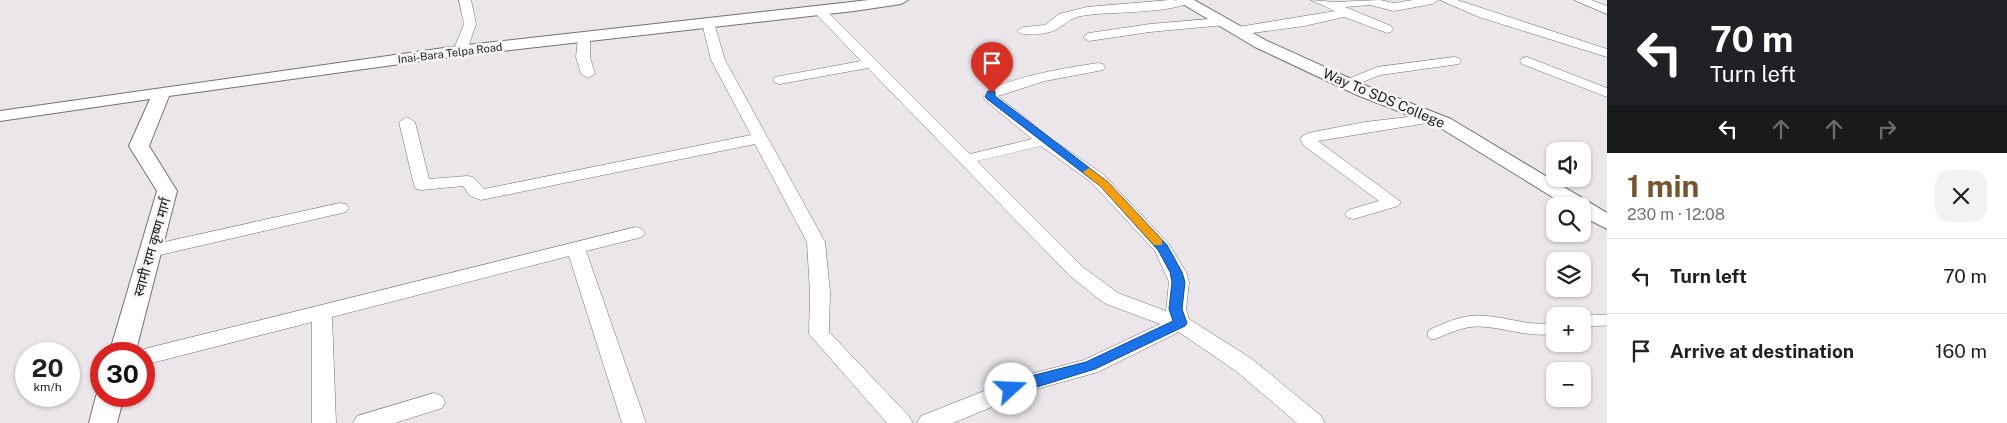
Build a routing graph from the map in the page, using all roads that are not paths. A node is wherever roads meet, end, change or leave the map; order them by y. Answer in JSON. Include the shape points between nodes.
{"nodes":[{"id":1,"x":464,"y":0,"type":"edge"},
{"id":2,"x":901,"y":0,"type":"edge"},
{"id":3,"x":1184,"y":0,"type":"edge"},
{"id":4,"x":1317,"y":0,"type":"edge"},
{"id":5,"x":1432,"y":0,"type":"edge"},
{"id":6,"x":1446,"y":0,"type":"edge"},
{"id":7,"x":1580,"y":0,"type":"edge"},
{"id":8,"x":868,"y":2,"type":"edge"},
{"id":9,"x":1340,"y":9,"type":"junction"},
{"id":10,"x":1607,"y":10,"type":"edge"},
{"id":11,"x":820,"y":11,"type":"junction"},
{"id":12,"x":1221,"y":22,"type":"junction"},
{"id":13,"x":708,"y":23,"type":"junction"},
{"id":14,"x":1387,"y":29,"type":"dead end"},
{"id":15,"x":1023,"y":31,"type":"dead end"},
{"id":16,"x":1238,"y":31,"type":"junction"},
{"id":17,"x":584,"y":36,"type":"junction"},
{"id":18,"x":1089,"y":36,"type":"dead end"},
{"id":19,"x":460,"y":51,"type":"junction"},
{"id":20,"x":1607,"y":53,"type":"edge"},
{"id":21,"x":1527,"y":60,"type":"dead end"},
{"id":22,"x":1454,"y":62,"type":"dead end"},
{"id":23,"x":872,"y":63,"type":"junction"},
{"id":24,"x":1098,"y":67,"type":"dead end"},
{"id":25,"x":588,"y":74,"type":"dead end"},
{"id":26,"x":780,"y":80,"type":"dead end"},
{"id":27,"x":1348,"y":84,"type":"junction"},
{"id":28,"x":162,"y":92,"type":"junction"},
{"id":29,"x":1607,"y":94,"type":"edge"},
{"id":30,"x":0,"y":116,"type":"edge"},
{"id":31,"x":1434,"y":118,"type":"junction"},
{"id":32,"x":407,"y":122,"type":"dead end"},
{"id":33,"x":760,"y":138,"type":"junction"},
{"id":34,"x":1044,"y":140,"type":"junction"},
{"id":35,"x":967,"y":159,"type":"junction"},
{"id":36,"x":1566,"y":197,"type":"edge"},
{"id":37,"x":340,"y":208,"type":"dead end"},
{"id":38,"x":1591,"y":212,"type":"edge"},
{"id":39,"x":1354,"y":214,"type":"dead end"},
{"id":40,"x":1607,"y":222,"type":"edge"},
{"id":41,"x":636,"y":233,"type":"dead end"},
{"id":42,"x":576,"y":249,"type":"junction"},
{"id":43,"x":151,"y":251,"type":"junction"},
{"id":44,"x":322,"y":312,"type":"junction"},
{"id":45,"x":1607,"y":320,"type":"edge"},
{"id":46,"x":1591,"y":321,"type":"edge"},
{"id":47,"x":1180,"y":323,"type":"junction"},
{"id":48,"x":1546,"y":329,"type":"edge"},
{"id":49,"x":1432,"y":334,"type":"dead end"},
{"id":50,"x":125,"y":342,"type":"edge"},
{"id":51,"x":155,"y":354,"type":"edge"},
{"id":52,"x":434,"y":402,"type":"dead end"},
{"id":53,"x":107,"y":407,"type":"edge"},
{"id":54,"x":103,"y":423,"type":"edge"},
{"id":55,"x":324,"y":423,"type":"edge"},
{"id":56,"x":365,"y":423,"type":"edge"},
{"id":57,"x":634,"y":423,"type":"edge"},
{"id":58,"x":901,"y":423,"type":"edge"},
{"id":59,"x":930,"y":423,"type":"edge"},
{"id":60,"x":1312,"y":423,"type":"edge"}],
"edges":[{"from":1,"to":19,"type":"street","via":[[470,24]]},
{"from":2,"to":8,"type":"street","name":"Inai-Bara Telpa Road"},
{"from":3,"to":12,"type":"street","name":"Way To SDS College"},
{"from":3,"to":15,"type":"street","via":[[1148,7],[1087,11],[1063,17],[1049,28]]},
{"from":4,"to":9,"type":"street"},
{"from":5,"to":9,"type":"street","via":[[1394,7],[1366,1],[1338,4]]},
{"from":6,"to":20,"type":"street"},
{"from":7,"to":10,"type":"street"},
{"from":8,"to":11,"type":"street","name":"Inai-Bara Telpa Road"},
{"from":9,"to":14,"type":"street"},
{"from":9,"to":16,"type":"street","via":[[1319,20]]},
{"from":11,"to":13,"type":"street","name":"Inai-Bara Telpa Road"},
{"from":11,"to":23,"type":"street"},
{"from":12,"to":16,"type":"street","name":"Way To SDS College"},
{"from":12,"to":18,"type":"street"},
{"from":13,"to":17,"type":"street","name":"Inai-Bara Telpa Road"},
{"from":13,"to":33,"type":"street","via":[[718,60]]},
{"from":16,"to":27,"type":"street","name":"Way To SDS College"},
{"from":17,"to":19,"type":"street","name":"Inai-Bara Telpa Road"},
{"from":17,"to":25,"type":"street","via":[[583,57]]},
{"from":19,"to":28,"type":"street","name":"Inai-Bara Telpa Road"},
{"from":21,"to":29,"type":"street"},
{"from":22,"to":27,"type":"street","via":[[1377,71]]},
{"from":23,"to":26,"type":"street"},
{"from":23,"to":35,"type":"street"},
{"from":24,"to":34,"type":"street","via":[[1043,77],[990,95]]},
{"from":27,"to":31,"type":"street","name":"Way To SDS College"},
{"from":28,"to":30,"type":"street","name":"Inai-Bara Telpa Road"},
{"from":28,"to":43,"type":"street","name":"स्वामी राम कृष्ण मार्ग","via":[[139,146],[167,192]]},
{"from":31,"to":36,"type":"street","name":"Way To SDS College","via":[[1464,133]]},
{"from":31,"to":39,"type":"street","via":[[1308,138],[1309,142],[1392,202]]},
{"from":32,"to":33,"type":"street","via":[[422,185],[467,181],[481,195]]},
{"from":33,"to":58,"type":"street","via":[[816,242],[819,334]]},
{"from":34,"to":35,"type":"street"},
{"from":34,"to":47,"type":"street","via":[[1097,178],[1162,248],[1179,282],[1176,309]]},
{"from":35,"to":47,"type":"street","via":[[1094,286],[1124,304]]},
{"from":37,"to":43,"type":"street"},
{"from":38,"to":40,"type":"street","name":"Way To SDS College"},
{"from":41,"to":42,"type":"street"},
{"from":42,"to":44,"type":"street"},
{"from":42,"to":57,"type":"street"},
{"from":43,"to":50,"type":"street","name":"स्वामी राम कृष्ण मार्ग"},
{"from":44,"to":51,"type":"street"},
{"from":44,"to":55,"type":"street"},
{"from":45,"to":46,"type":"lane"},
{"from":47,"to":59,"type":"street","via":[[1090,366],[1027,382]]},
{"from":47,"to":60,"type":"street","via":[[1244,365]]},
{"from":48,"to":49,"type":"lane","via":[[1535,331],[1470,321]]},
{"from":52,"to":56,"type":"street"},
{"from":53,"to":54,"type":"street"}]}
